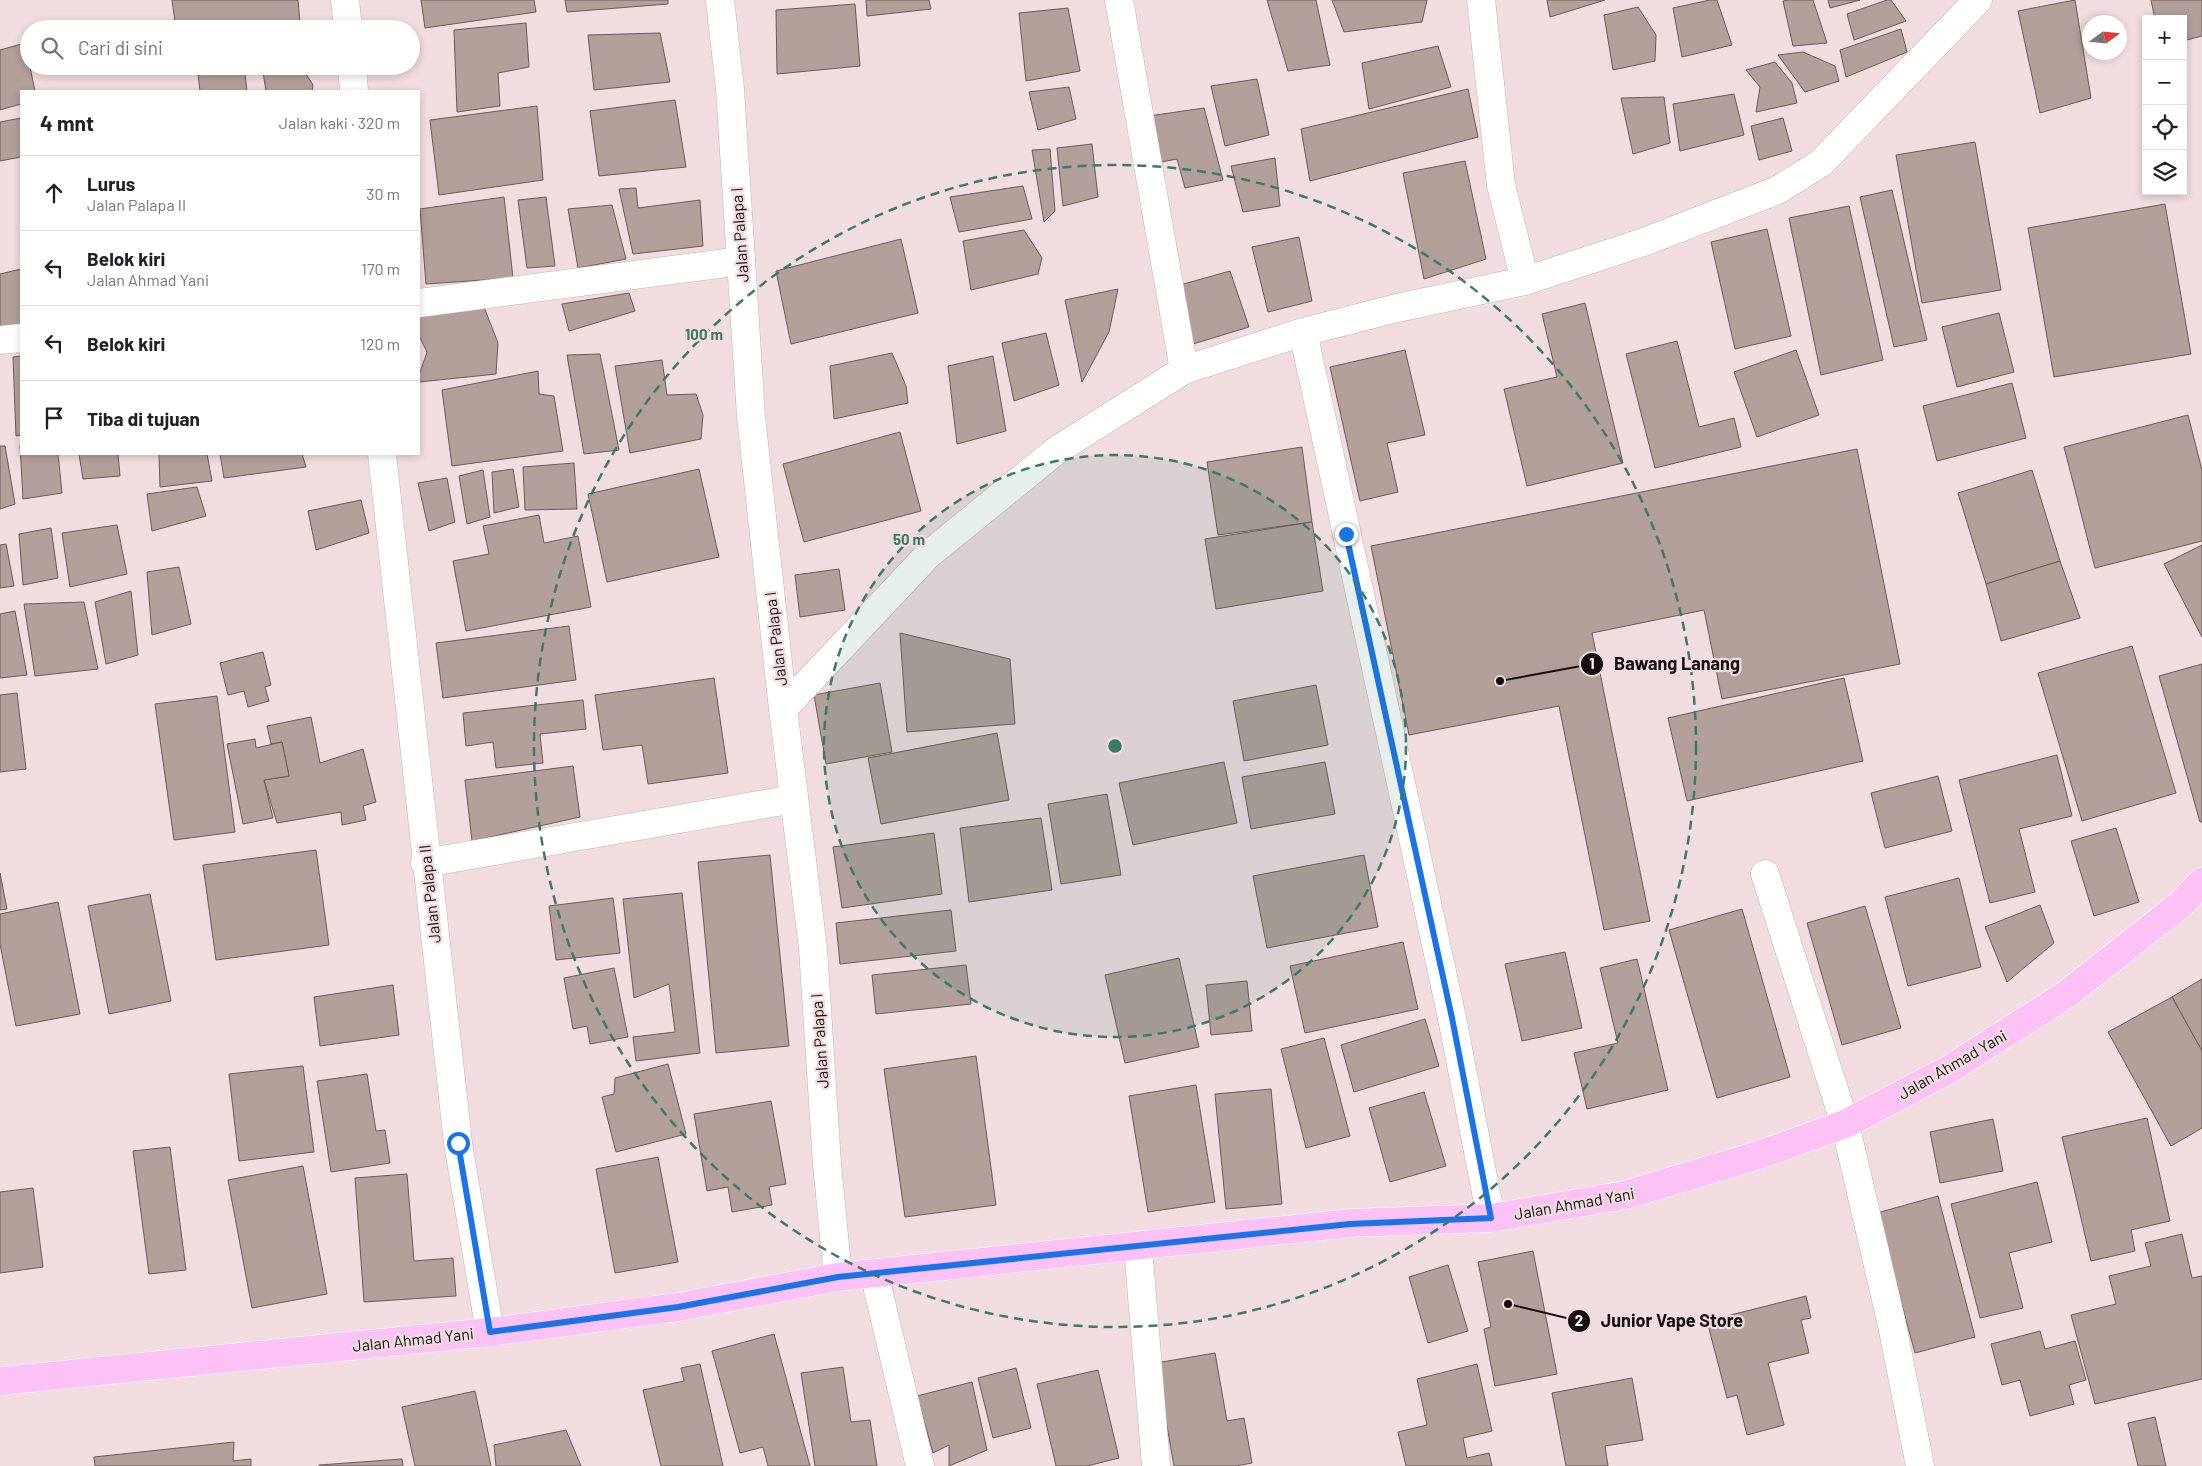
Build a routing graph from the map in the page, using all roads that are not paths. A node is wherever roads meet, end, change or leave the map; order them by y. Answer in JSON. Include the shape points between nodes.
{"nodes":[{"id":1,"x":345,"y":0,"type":"edge"},
{"id":2,"x":720,"y":0,"type":"edge"},
{"id":3,"x":1119,"y":0,"type":"edge"},
{"id":4,"x":1481,"y":0,"type":"edge"},
{"id":5,"x":1978,"y":0,"type":"edge"},
{"id":6,"x":347,"y":20,"type":"edge"},
{"id":7,"x":353,"y":75,"type":"edge"},
{"id":8,"x":354,"y":90,"type":"edge"},
{"id":9,"x":741,"y":262,"type":"junction"},
{"id":10,"x":1525,"y":281,"type":"junction"},
{"id":11,"x":420,"y":303,"type":"edge"},
{"id":12,"x":1303,"y":332,"type":"junction"},
{"id":13,"x":20,"y":338,"type":"edge"},
{"id":14,"x":0,"y":340,"type":"edge"},
{"id":15,"x":1184,"y":370,"type":"junction"},
{"id":16,"x":382,"y":455,"type":"edge"},
{"id":17,"x":783,"y":709,"type":"junction"},
{"id":18,"x":794,"y":798,"type":"junction"},
{"id":19,"x":425,"y":863,"type":"junction"},
{"id":20,"x":1766,"y":874,"type":"dead end"},
{"id":21,"x":2202,"y":882,"type":"edge"},
{"id":22,"x":1845,"y":1124,"type":"junction"},
{"id":23,"x":1491,"y":1218,"type":"junction"},
{"id":24,"x":1138,"y":1247,"type":"junction"},
{"id":25,"x":874,"y":1273,"type":"junction"},
{"id":26,"x":838,"y":1277,"type":"junction"},
{"id":27,"x":490,"y":1332,"type":"junction"},
{"id":28,"x":0,"y":1381,"type":"edge"},
{"id":29,"x":920,"y":1466,"type":"edge"},
{"id":30,"x":1156,"y":1466,"type":"edge"},
{"id":31,"x":1920,"y":1466,"type":"edge"}],
"edges":[{"from":1,"to":6,"type":"street"},
{"from":2,"to":9,"type":"street","name":"Jalan Palapa I","via":[[730,89]]},
{"from":3,"to":15,"type":"street"},
{"from":4,"to":10,"type":"street","via":[[1501,185]]},
{"from":5,"to":10,"type":"street","via":[[1821,163],[1778,190],[1641,243]]},
{"from":7,"to":8,"type":"street"},
{"from":9,"to":11,"type":"street"},
{"from":9,"to":17,"type":"street","name":"Jalan Palapa I","via":[[751,416]]},
{"from":10,"to":12,"type":"street"},
{"from":12,"to":15,"type":"street"},
{"from":12,"to":23,"type":"street","via":[[1452,1018]]},
{"from":13,"to":14,"type":"street"},
{"from":15,"to":17,"type":"street","via":[[1058,450],[928,555]]},
{"from":16,"to":19,"type":"street","name":"Jalan Palapa II"},
{"from":17,"to":18,"type":"street","name":"Jalan Palapa I"},
{"from":18,"to":19,"type":"street"},
{"from":18,"to":26,"type":"street","name":"Jalan Palapa I","via":[[813,948]]},
{"from":19,"to":27,"type":"street","name":"Jalan Palapa II","via":[[458,1143]]},
{"from":20,"to":22,"type":"street"},
{"from":21,"to":22,"type":"main road","name":"Jalan Ahmad Yani","via":[[2181,904],[2067,994],[1948,1070]]},
{"from":22,"to":23,"type":"main road","name":"Jalan Ahmad Yani","via":[[1756,1156],[1625,1195]]},
{"from":22,"to":31,"type":"street","via":[[1892,1325]]},
{"from":23,"to":24,"type":"main road","name":"Jalan Ahmad Yani","via":[[1350,1224]]},
{"from":24,"to":25,"type":"main road","name":"Jalan Ahmad Yani"},
{"from":24,"to":30,"type":"street"},
{"from":25,"to":26,"type":"main road","name":"Jalan Ahmad Yani"},
{"from":25,"to":29,"type":"street"},
{"from":26,"to":27,"type":"main road","name":"Jalan Ahmad Yani","via":[[678,1307]]},
{"from":27,"to":28,"type":"main road","name":"Jalan Ahmad Yani"}]}
